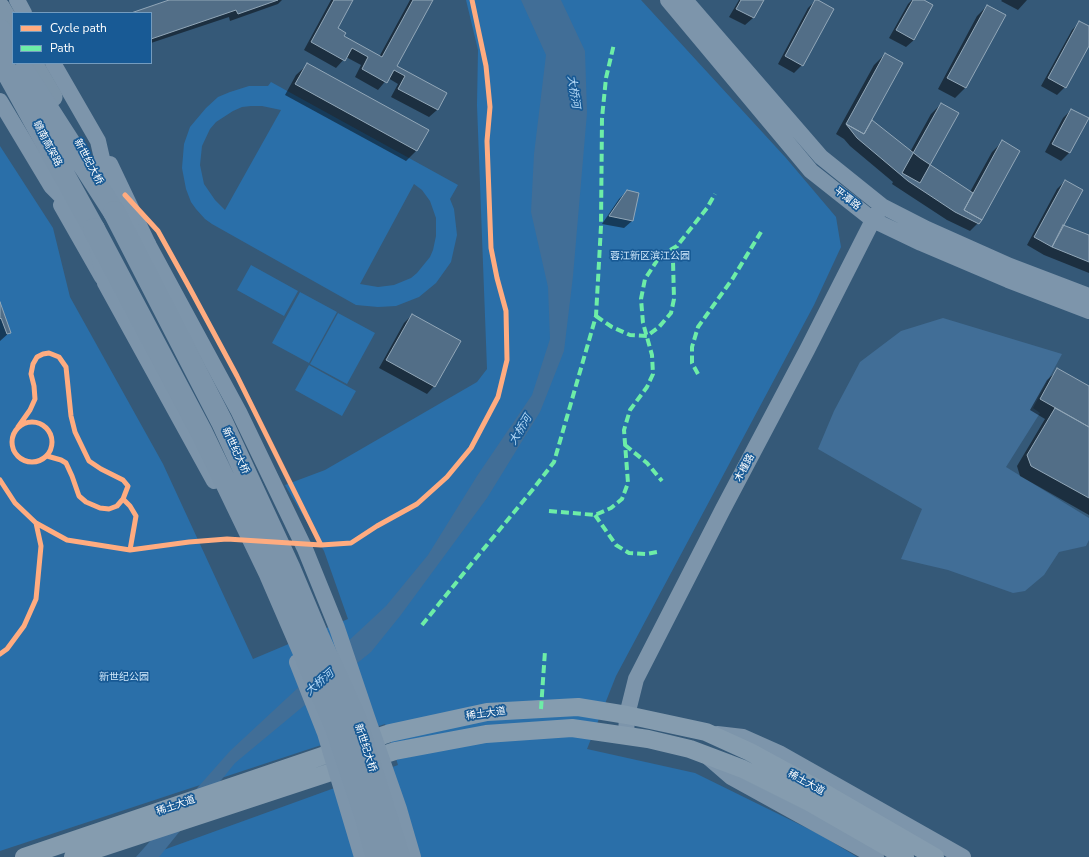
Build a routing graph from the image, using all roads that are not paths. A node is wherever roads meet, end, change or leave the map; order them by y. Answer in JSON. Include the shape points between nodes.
{"nodes":[{"id":1,"x":17,"y":0,"type":"edge"},
{"id":2,"x":668,"y":0,"type":"edge"},
{"id":3,"x":685,"y":0,"type":"edge"},
{"id":4,"x":0,"y":8,"type":"edge"},
{"id":5,"x":23,"y":12,"type":"edge"},
{"id":6,"x":12,"y":28,"type":"edge"},
{"id":7,"x":0,"y":30,"type":"edge"},
{"id":8,"x":12,"y":51,"type":"edge"},
{"id":9,"x":0,"y":59,"type":"edge"},
{"id":10,"x":20,"y":64,"type":"edge"},
{"id":11,"x":33,"y":64,"type":"edge"},
{"id":12,"x":54,"y":64,"type":"edge"},
{"id":13,"x":0,"y":79,"type":"edge"},
{"id":14,"x":0,"y":101,"type":"edge"},
{"id":15,"x":98,"y":141,"type":"junction"},
{"id":16,"x":51,"y":186,"type":"junction"},
{"id":17,"x":882,"y":206,"type":"junction"},
{"id":18,"x":114,"y":212,"type":"junction"},
{"id":19,"x":873,"y":220,"type":"junction"},
{"id":20,"x":94,"y":229,"type":"junction"},
{"id":21,"x":148,"y":244,"type":"junction"},
{"id":22,"x":105,"y":283,"type":"junction"},
{"id":23,"x":1089,"y":296,"type":"edge"},
{"id":24,"x":1089,"y":311,"type":"edge"},
{"id":25,"x":627,"y":714,"type":"junction"},
{"id":26,"x":706,"y":732,"type":"junction"},
{"id":27,"x":626,"y":736,"type":"junction"},
{"id":28,"x":707,"y":755,"type":"junction"},
{"id":29,"x":24,"y":857,"type":"edge"},
{"id":30,"x":73,"y":857,"type":"edge"},
{"id":31,"x":362,"y":857,"type":"edge"},
{"id":32,"x":377,"y":857,"type":"edge"},
{"id":33,"x":399,"y":857,"type":"edge"},
{"id":34,"x":414,"y":857,"type":"edge"},
{"id":35,"x":876,"y":857,"type":"edge"},
{"id":36,"x":905,"y":857,"type":"edge"},
{"id":37,"x":935,"y":857,"type":"edge"},
{"id":38,"x":963,"y":857,"type":"edge"}],
"edges":[{"from":1,"to":5,"type":"street"},
{"from":2,"to":19,"type":"street","name":"平潭路","via":[[811,171]]},
{"from":3,"to":17,"type":"street","name":"平潭路","via":[[820,157]]},
{"from":4,"to":6,"type":"main road"},
{"from":7,"to":8,"type":"highway"},
{"from":9,"to":20,"type":"highway","name":"赣南高架路"},
{"from":10,"to":18,"type":"highway","name":"赣南高架路"},
{"from":11,"to":18,"type":"main road","name":"新世纪大桥","via":[[78,142]]},
{"from":12,"to":15,"type":"street"},
{"from":13,"to":20,"type":"main road","name":"新世纪大桥","via":[[44,156]]},
{"from":14,"to":16,"type":"street"},
{"from":15,"to":18,"type":"street"},
{"from":15,"to":21,"type":"street"},
{"from":16,"to":20,"type":"street"},
{"from":16,"to":22,"type":"street"},
{"from":17,"to":19,"type":"street","name":"木槿路"},
{"from":17,"to":23,"type":"street","name":"平潭路","via":[[1003,263]]},
{"from":18,"to":21,"type":"street","bridge":true},
{"from":18,"to":33,"type":"highway","name":"新世纪大桥","bridge":true,"via":[[222,422],[289,567],[355,718]]},
{"from":19,"to":24,"type":"street","name":"平潭路","via":[[1000,277]]},
{"from":19,"to":25,"type":"street","name":"木槿路","via":[[636,679]]},
{"from":20,"to":22,"type":"street","bridge":true},
{"from":20,"to":32,"type":"highway","name":"新世纪大桥","bridge":true,"via":[[202,434],[269,572],[336,727]]},
{"from":21,"to":34,"type":"street","bridge":true,"via":[[239,412],[305,549],[336,628],[400,809]]},
{"from":22,"to":31,"type":"street","bridge":true,"via":[[256,559],[325,733]]},
{"from":25,"to":26,"type":"main road","name":"稀土大道"},
{"from":25,"to":27,"type":"street","name":"木槿路"},
{"from":25,"to":29,"type":"main road","name":"稀土大道","via":[[578,708],[487,712],[390,733]]},
{"from":26,"to":37,"type":"main road","name":"稀土大道","via":[[750,752],[816,788]]},
{"from":26,"to":38,"type":"street","via":[[743,737],[779,754]]},
{"from":27,"to":28,"type":"main road","name":"稀土大道","via":[[648,739]]},
{"from":27,"to":30,"type":"main road","name":"稀土大道","via":[[572,728],[486,734],[395,751]]},
{"from":28,"to":35,"type":"street","via":[[731,777]]},
{"from":28,"to":36,"type":"main road","name":"稀土大道","via":[[743,769],[809,802]]}]}
